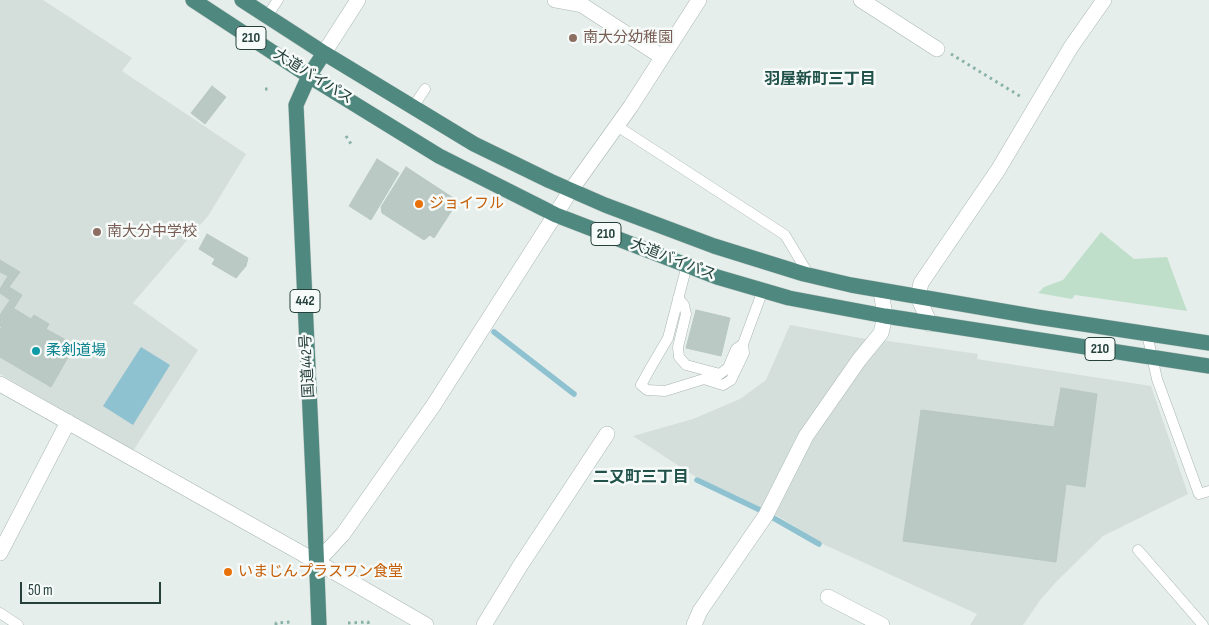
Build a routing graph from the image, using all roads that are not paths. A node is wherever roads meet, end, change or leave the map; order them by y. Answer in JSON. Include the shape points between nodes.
{"nodes":[{"id":1,"x":194,"y":0,"type":"edge"},
{"id":2,"x":242,"y":0,"type":"edge"},
{"id":3,"x":278,"y":0,"type":"edge"},
{"id":4,"x":358,"y":0,"type":"edge"},
{"id":5,"x":555,"y":0,"type":"edge"},
{"id":6,"x":699,"y":0,"type":"edge"},
{"id":7,"x":861,"y":0,"type":"edge"},
{"id":8,"x":1104,"y":0,"type":"edge"},
{"id":9,"x":583,"y":3,"type":"edge"},
{"id":10,"x":267,"y":16,"type":"junction"},
{"id":11,"x":937,"y":49,"type":"road end"},
{"id":12,"x":324,"y":53,"type":"junction"},
{"id":13,"x":662,"y":57,"type":"junction"},
{"id":14,"x":309,"y":76,"type":"junction"},
{"id":15,"x":425,"y":89,"type":"dead end"},
{"id":16,"x":413,"y":107,"type":"junction"},
{"id":17,"x":616,"y":126,"type":"junction"},
{"id":18,"x":571,"y":190,"type":"junction"},
{"id":19,"x":556,"y":215,"type":"junction"},
{"id":20,"x":687,"y":265,"type":"junction"},
{"id":21,"x":809,"y":275,"type":"junction"},
{"id":22,"x":763,"y":290,"type":"junction"},
{"id":23,"x":881,"y":291,"type":"junction"},
{"id":24,"x":918,"y":297,"type":"junction"},
{"id":25,"x":678,"y":298,"type":"junction"},
{"id":26,"x":884,"y":316,"type":"junction"},
{"id":27,"x":930,"y":324,"type":"junction"},
{"id":28,"x":1147,"y":334,"type":"junction"},
{"id":29,"x":1209,"y":343,"type":"edge"},
{"id":30,"x":743,"y":344,"type":"junction"},
{"id":31,"x":1152,"y":357,"type":"junction"},
{"id":32,"x":1209,"y":366,"type":"edge"},
{"id":33,"x":0,"y":384,"type":"edge"},
{"id":34,"x":68,"y":422,"type":"junction"},
{"id":35,"x":607,"y":434,"type":"dead end"},
{"id":36,"x":1209,"y":491,"type":"edge"},
{"id":37,"x":1138,"y":550,"type":"dead end"},
{"id":38,"x":0,"y":553,"type":"edge"},
{"id":39,"x":317,"y":562,"type":"junction"},
{"id":40,"x":828,"y":597,"type":"dead end"},
{"id":41,"x":0,"y":612,"type":"edge"},
{"id":42,"x":18,"y":625,"type":"edge"},
{"id":43,"x":319,"y":625,"type":"edge"},
{"id":44,"x":426,"y":625,"type":"edge"},
{"id":45,"x":484,"y":625,"type":"edge"},
{"id":46,"x":694,"y":625,"type":"edge"},
{"id":47,"x":882,"y":625,"type":"edge"},
{"id":48,"x":1203,"y":625,"type":"edge"}],
"edges":[{"from":1,"to":14,"type":"highway","name":"大道バイパス","number":"210"},
{"from":2,"to":10,"type":"highway","name":"大道バイパス","number":"210"},
{"from":3,"to":10,"type":"lane"},
{"from":4,"to":12,"type":"street"},
{"from":5,"to":9,"type":"street"},
{"from":6,"to":13,"type":"street"},
{"from":7,"to":11,"type":"street"},
{"from":8,"to":24,"type":"street","via":[[998,170],[921,283]]},
{"from":9,"to":13,"type":"street"},
{"from":10,"to":12,"type":"highway","name":"大道バイパス","number":"210"},
{"from":12,"to":14,"type":"highway","name":"国道442号","number":"442"},
{"from":12,"to":16,"type":"highway","name":"大道バイパス","number":"210"},
{"from":13,"to":17,"type":"street"},
{"from":14,"to":19,"type":"highway","name":"大道バイパス","number":"210","via":[[439,156]]},
{"from":14,"to":39,"type":"highway","name":"国道442号","number":"442","via":[[296,105]]},
{"from":15,"to":16,"type":"lane"},
{"from":16,"to":18,"type":"highway","name":"大道バイパス","number":"210","via":[[474,144]]},
{"from":17,"to":18,"type":"street"},
{"from":17,"to":21,"type":"lane","via":[[785,234]]},
{"from":18,"to":19,"type":"street"},
{"from":18,"to":21,"type":"highway","name":"大道バイパス","number":"210","via":[[714,246]]},
{"from":19,"to":20,"type":"highway","name":"大道バイパス","number":"210"},
{"from":19,"to":39,"type":"street","via":[[433,406],[343,534]]},
{"from":20,"to":22,"type":"highway","name":"大道バイパス","number":"210"},
{"from":20,"to":25,"type":"lane"},
{"from":21,"to":23,"type":"highway","name":"大道バイパス","number":"210"},
{"from":22,"to":26,"type":"highway","name":"大道バイパス","number":"210"},
{"from":22,"to":30,"type":"lane"},
{"from":23,"to":24,"type":"highway","name":"大道バイパス","number":"210"},
{"from":23,"to":26,"type":"street"},
{"from":24,"to":27,"type":"street"},
{"from":24,"to":28,"type":"highway","name":"大道バイパス","number":"210"},
{"from":25,"to":30,"type":"lane","via":[[686,314],[678,347],[679,358],[686,365],[720,374],[728,368],[736,349]]},
{"from":25,"to":30,"type":"lane","via":[[668,338],[641,385],[647,390],[665,391],[704,380],[723,384],[732,380],[744,352]]},
{"from":26,"to":27,"type":"highway","name":"大道バイパス","number":"210"},
{"from":26,"to":46,"type":"street","via":[[881,333],[806,436],[766,515],[700,611]]},
{"from":27,"to":31,"type":"highway","name":"大道バイパス","number":"210"},
{"from":28,"to":29,"type":"highway","name":"大道バイパス","number":"210"},
{"from":28,"to":31,"type":"lane"},
{"from":31,"to":32,"type":"highway","name":"大道バイパス","number":"210"},
{"from":31,"to":36,"type":"lane","via":[[1199,494]]},
{"from":33,"to":34,"type":"street"},
{"from":34,"to":38,"type":"street"},
{"from":34,"to":39,"type":"street"},
{"from":35,"to":45,"type":"street"},
{"from":37,"to":48,"type":"lane"},
{"from":39,"to":43,"type":"highway","name":"国道442号","number":"442"},
{"from":39,"to":44,"type":"street"},
{"from":40,"to":47,"type":"street"},
{"from":41,"to":42,"type":"lane"}]}
